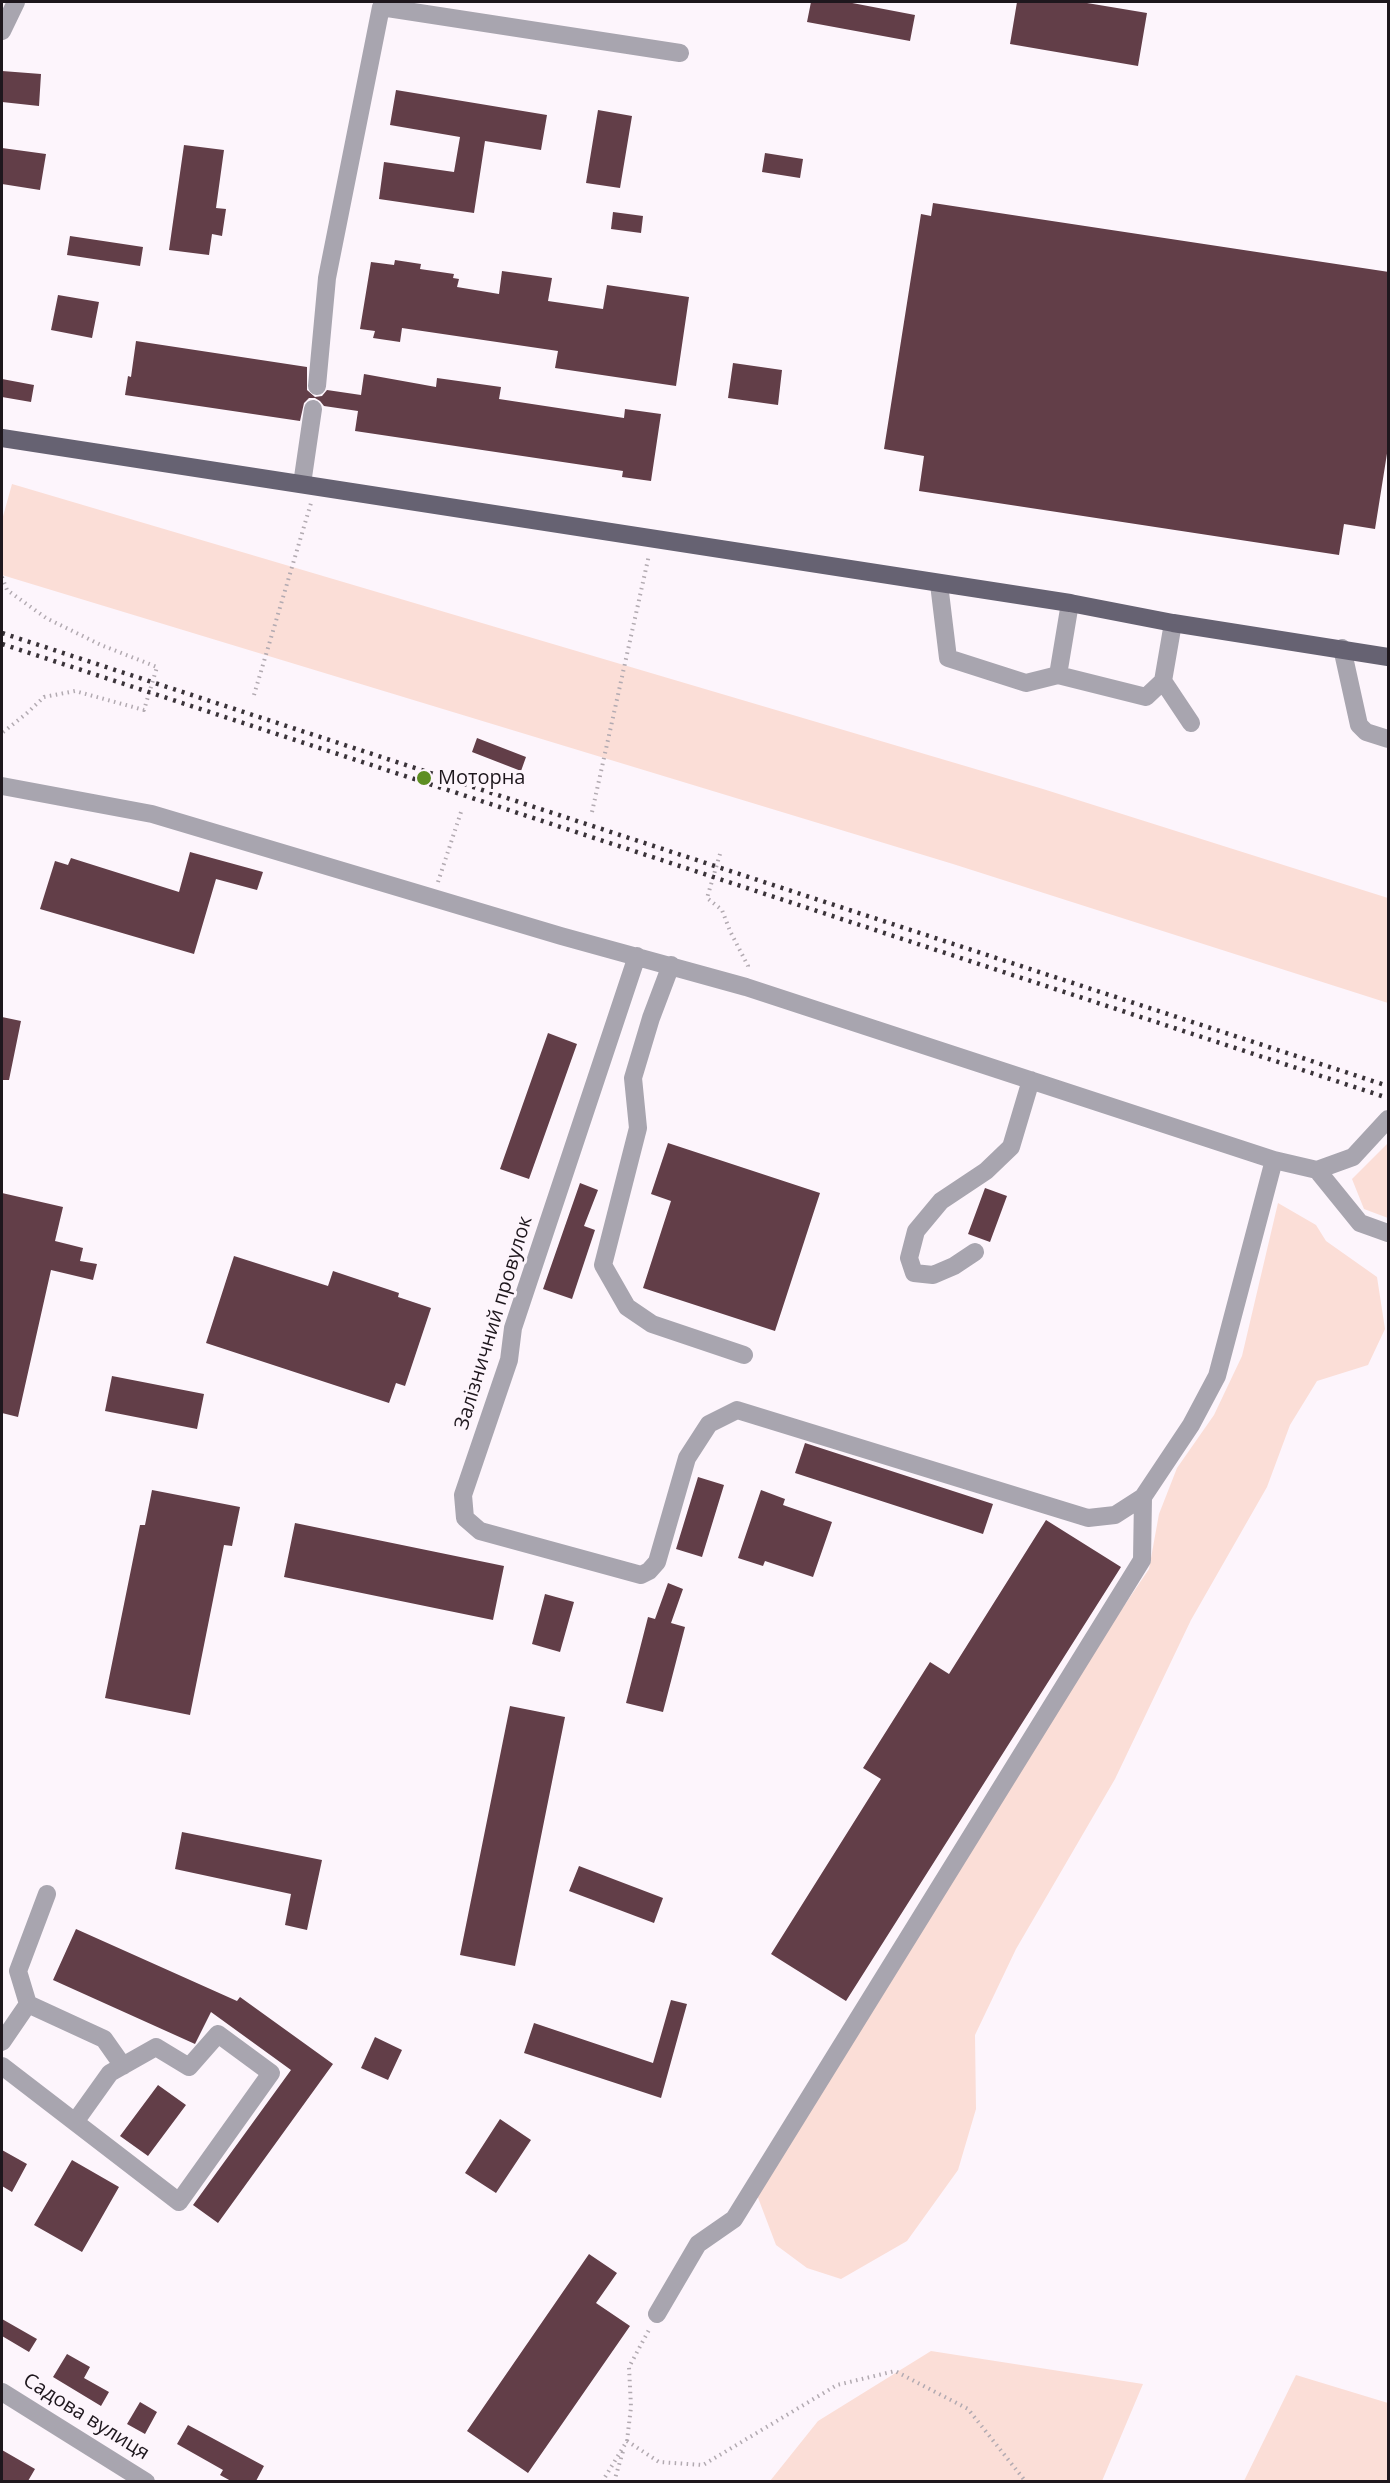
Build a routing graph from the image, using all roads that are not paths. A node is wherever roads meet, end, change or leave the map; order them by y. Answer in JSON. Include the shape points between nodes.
{"nodes":[{"id":1,"x":16,"y":2,"type":"edge"},
{"id":2,"x":2,"y":31,"type":"edge"},
{"id":3,"x":680,"y":53,"type":"dead end"},
{"id":4,"x":317,"y":386,"type":"dead end"},
{"id":5,"x":313,"y":409,"type":"dead end"},
{"id":6,"x":2,"y":438,"type":"edge"},
{"id":7,"x":309,"y":485,"type":"junction"},
{"id":8,"x":939,"y":584,"type":"junction"},
{"id":9,"x":1070,"y":603,"type":"junction"},
{"id":10,"x":1173,"y":623,"type":"junction"},
{"id":11,"x":1342,"y":648,"type":"junction"},
{"id":12,"x":1389,"y":657,"type":"edge"},
{"id":13,"x":1058,"y":675,"type":"junction"},
{"id":14,"x":1163,"y":681,"type":"junction"},
{"id":15,"x":1191,"y":723,"type":"dead end"},
{"id":16,"x":1389,"y":739,"type":"edge"},
{"id":17,"x":2,"y":786,"type":"edge"},
{"id":18,"x":637,"y":956,"type":"junction"},
{"id":19,"x":671,"y":965,"type":"junction"},
{"id":20,"x":1031,"y":1080,"type":"junction"},
{"id":21,"x":1389,"y":1119,"type":"edge"},
{"id":22,"x":1274,"y":1160,"type":"junction"},
{"id":23,"x":1317,"y":1170,"type":"junction"},
{"id":24,"x":1389,"y":1233,"type":"edge"},
{"id":25,"x":975,"y":1252,"type":"dead end"},
{"id":26,"x":744,"y":1355,"type":"dead end"},
{"id":27,"x":1143,"y":1497,"type":"junction"},
{"id":28,"x":47,"y":1894,"type":"dead end"},
{"id":29,"x":28,"y":2004,"type":"junction"},
{"id":30,"x":2,"y":2042,"type":"edge"},
{"id":31,"x":2,"y":2066,"type":"edge"},
{"id":32,"x":123,"y":2066,"type":"junction"},
{"id":33,"x":75,"y":2122,"type":"junction"},
{"id":34,"x":657,"y":2314,"type":"road end"},
{"id":35,"x":2,"y":2392,"type":"edge"},
{"id":36,"x":146,"y":2481,"type":"edge"}],
"edges":[{"from":1,"to":2,"type":"street"},
{"from":3,"to":4,"type":"street","via":[[381,7],[327,278]]},
{"from":5,"to":7,"type":"street"},
{"from":6,"to":7,"type":"main road"},
{"from":7,"to":8,"type":"main road"},
{"from":8,"to":9,"type":"main road"},
{"from":8,"to":13,"type":"street","via":[[948,658],[1026,683]]},
{"from":9,"to":10,"type":"main road"},
{"from":9,"to":13,"type":"street"},
{"from":10,"to":11,"type":"main road"},
{"from":10,"to":14,"type":"street"},
{"from":11,"to":12,"type":"main road"},
{"from":11,"to":16,"type":"street","via":[[1359,725],[1366,732]]},
{"from":13,"to":14,"type":"street","via":[[1146,697]]},
{"from":14,"to":15,"type":"street"},
{"from":17,"to":18,"type":"street","via":[[152,814]]},
{"from":18,"to":19,"type":"street"},
{"from":18,"to":27,"type":"street","name":"Залізничний провулок","via":[[513,1328],[509,1360],[463,1495],[465,1518],[480,1531],[641,1575],[657,1562],[687,1458],[709,1424],[737,1410],[1088,1518],[1115,1515]]},
{"from":19,"to":20,"type":"street"},
{"from":19,"to":26,"type":"street","via":[[633,1078],[638,1128],[603,1265],[627,1306],[652,1324]]},
{"from":20,"to":22,"type":"street"},
{"from":20,"to":25,"type":"street","via":[[1011,1147],[986,1171],[941,1201],[916,1231],[909,1258],[914,1273],[933,1275]]},
{"from":21,"to":23,"type":"street","via":[[1353,1157]]},
{"from":22,"to":23,"type":"street"},
{"from":22,"to":27,"type":"street","via":[[1217,1376],[1191,1425]]},
{"from":23,"to":24,"type":"street","via":[[1360,1223]]},
{"from":27,"to":34,"type":"street","via":[[1142,1560],[734,2219],[698,2244]]},
{"from":28,"to":29,"type":"street","via":[[18,1971]]},
{"from":29,"to":30,"type":"street"},
{"from":29,"to":32,"type":"street","via":[[104,2039]]},
{"from":31,"to":33,"type":"street"},
{"from":32,"to":33,"type":"street","via":[[110,2073]]},
{"from":32,"to":33,"type":"street","via":[[156,2048],[189,2067],[218,2034],[271,2073],[179,2202]]},
{"from":35,"to":36,"type":"street","name":"Садова вулиця"}]}
